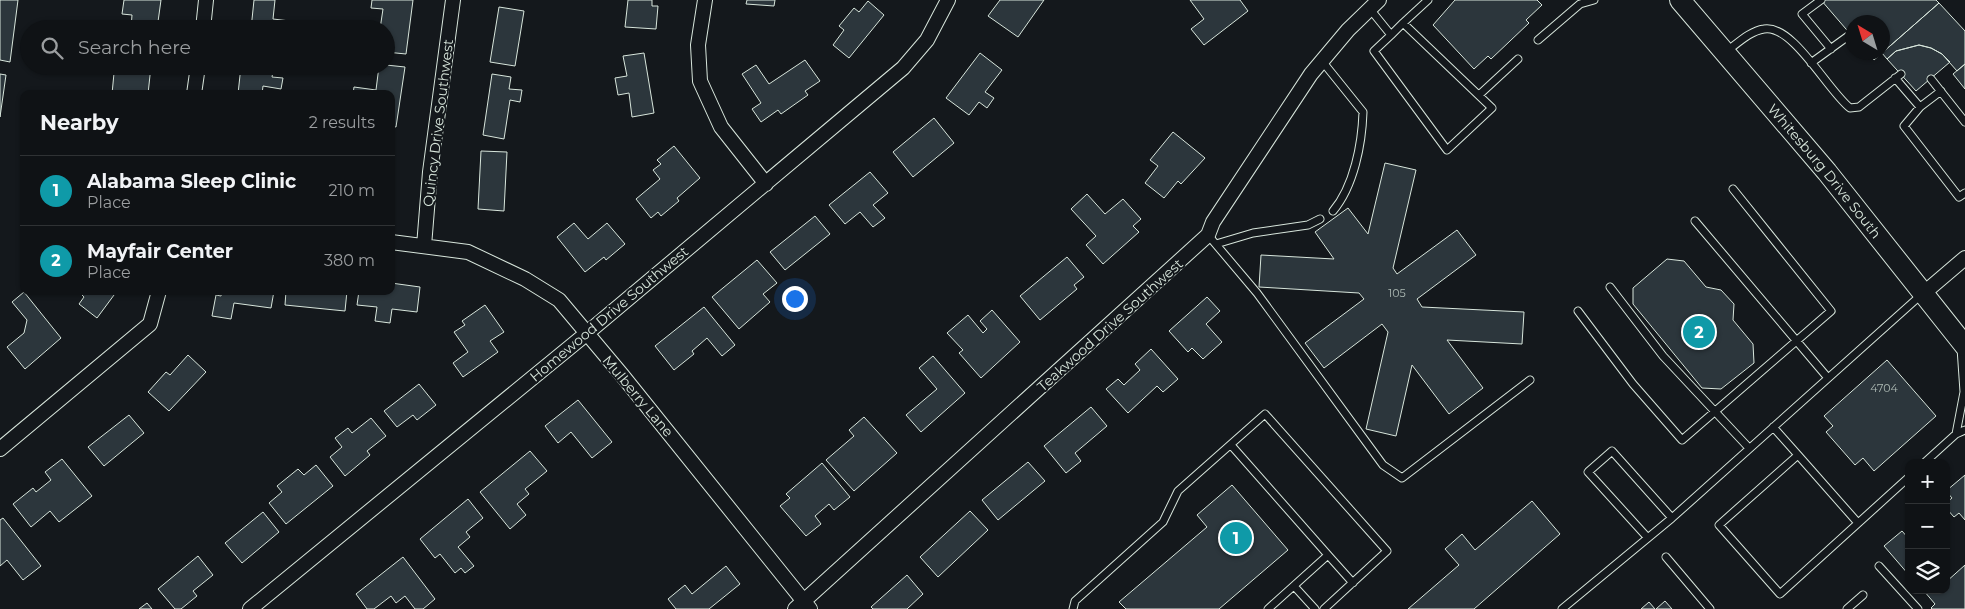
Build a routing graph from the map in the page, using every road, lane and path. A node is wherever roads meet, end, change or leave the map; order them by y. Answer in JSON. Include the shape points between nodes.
{"nodes":[{"id":1,"x":206,"y":0,"type":"edge"},
{"id":2,"x":453,"y":0,"type":"edge"},
{"id":3,"x":705,"y":0,"type":"edge"},
{"id":4,"x":948,"y":0,"type":"edge"},
{"id":5,"x":1428,"y":0,"type":"edge"},
{"id":6,"x":1594,"y":0,"type":"edge"},
{"id":7,"x":1680,"y":0,"type":"edge"},
{"id":8,"x":1821,"y":0,"type":"edge"},
{"id":9,"x":1578,"y":2,"type":"edge"},
{"id":10,"x":1374,"y":4,"type":"edge"},
{"id":11,"x":203,"y":20,"type":"edge"},
{"id":12,"x":1403,"y":23,"type":"junction"},
{"id":13,"x":1391,"y":35,"type":"junction"},
{"id":14,"x":1845,"y":38,"type":"edge"},
{"id":15,"x":1538,"y":40,"type":"dead end"},
{"id":16,"x":1830,"y":49,"type":"junction"},
{"id":17,"x":1725,"y":52,"type":"junction"},
{"id":18,"x":1518,"y":59,"type":"dead end"},
{"id":19,"x":1322,"y":61,"type":"junction"},
{"id":20,"x":1812,"y":63,"type":"junction"},
{"id":21,"x":197,"y":75,"type":"edge"},
{"id":22,"x":1931,"y":79,"type":"dead end"},
{"id":23,"x":195,"y":90,"type":"edge"},
{"id":24,"x":1941,"y":91,"type":"junction"},
{"id":25,"x":1479,"y":95,"type":"junction"},
{"id":26,"x":1920,"y":107,"type":"junction"},
{"id":27,"x":1965,"y":122,"type":"edge"},
{"id":28,"x":766,"y":184,"type":"junction"},
{"id":29,"x":1733,"y":190,"type":"dead end"},
{"id":30,"x":1965,"y":193,"type":"edge"},
{"id":31,"x":1333,"y":211,"type":"dead end"},
{"id":32,"x":1320,"y":219,"type":"dead end"},
{"id":33,"x":1695,"y":221,"type":"dead end"},
{"id":34,"x":1212,"y":239,"type":"junction"},
{"id":35,"x":395,"y":242,"type":"edge"},
{"id":36,"x":424,"y":246,"type":"junction"},
{"id":37,"x":1965,"y":258,"type":"edge"},
{"id":38,"x":1610,"y":287,"type":"dead end"},
{"id":39,"x":1924,"y":293,"type":"junction"},
{"id":40,"x":157,"y":295,"type":"edge"},
{"id":41,"x":1578,"y":311,"type":"dead end"},
{"id":42,"x":586,"y":334,"type":"junction"},
{"id":43,"x":1797,"y":340,"type":"junction"},
{"id":44,"x":1963,"y":343,"type":"edge"},
{"id":45,"x":1828,"y":378,"type":"junction"},
{"id":46,"x":1530,"y":380,"type":"dead end"},
{"id":47,"x":1715,"y":411,"type":"junction"},
{"id":48,"x":1773,"y":427,"type":"junction"},
{"id":49,"x":1965,"y":430,"type":"edge"},
{"id":50,"x":1956,"y":434,"type":"junction"},
{"id":51,"x":1231,"y":445,"type":"junction"},
{"id":52,"x":1749,"y":448,"type":"junction"},
{"id":53,"x":0,"y":449,"type":"edge"},
{"id":54,"x":1798,"y":455,"type":"junction"},
{"id":55,"x":1928,"y":459,"type":"edge"},
{"id":56,"x":1905,"y":481,"type":"edge"},
{"id":57,"x":1672,"y":518,"type":"junction"},
{"id":58,"x":1858,"y":523,"type":"junction"},
{"id":59,"x":1647,"y":537,"type":"junction"},
{"id":60,"x":1328,"y":555,"type":"junction"},
{"id":61,"x":1666,"y":557,"type":"dead end"},
{"id":62,"x":1879,"y":566,"type":"dead end"},
{"id":63,"x":1353,"y":582,"type":"junction"},
{"id":64,"x":1294,"y":586,"type":"junction"},
{"id":65,"x":1863,"y":595,"type":"dead end"},
{"id":66,"x":803,"y":606,"type":"edge"},
{"id":67,"x":250,"y":609,"type":"edge"},
{"id":68,"x":1074,"y":609,"type":"edge"},
{"id":69,"x":1268,"y":609,"type":"edge"},
{"id":70,"x":1315,"y":609,"type":"edge"},
{"id":71,"x":1324,"y":609,"type":"edge"},
{"id":72,"x":1562,"y":609,"type":"edge"},
{"id":73,"x":1710,"y":609,"type":"edge"},
{"id":74,"x":1847,"y":609,"type":"edge"},
{"id":75,"x":1918,"y":609,"type":"edge"}],
"edges":[{"from":1,"to":11,"type":"street"},
{"from":2,"to":36,"type":"street","name":"Quincy Drive Southwest","via":[[430,172]]},
{"from":3,"to":28,"type":"street","via":[[698,45],[700,81],[721,127]]},
{"from":4,"to":28,"type":"street","name":"Homewood Drive Southwest","via":[[927,40],[903,68]]},
{"from":5,"to":12,"type":"lane"},
{"from":6,"to":9,"type":"lane"},
{"from":7,"to":17,"type":"main road","name":"Whitesburg Drive South"},
{"from":8,"to":16,"type":"lane","via":[[1802,14]]},
{"from":9,"to":15,"type":"lane"},
{"from":10,"to":13,"type":"lane"},
{"from":10,"to":19,"type":"street","name":"Teakwood Drive Southwest"},
{"from":12,"to":13,"type":"lane"},
{"from":12,"to":25,"type":"lane"},
{"from":13,"to":25,"type":"lane","via":[[1374,52],[1447,150],[1492,108]]},
{"from":14,"to":16,"type":"lane"},
{"from":16,"to":20,"type":"lane"},
{"from":17,"to":20,"type":"lane","via":[[1750,34],[1764,29],[1779,30]]},
{"from":17,"to":39,"type":"main road","name":"Whitesburg Drive South"},
{"from":18,"to":25,"type":"lane"},
{"from":19,"to":31,"type":"lane","via":[[1363,112],[1357,155],[1345,192]]},
{"from":19,"to":34,"type":"street","name":"Teakwood Drive Southwest","via":[[1230,198]]},
{"from":20,"to":26,"type":"lane","via":[[1839,100],[1850,108],[1859,107],[1898,76]]},
{"from":21,"to":23,"type":"street"},
{"from":22,"to":24,"type":"lane"},
{"from":24,"to":26,"type":"lane"},
{"from":24,"to":27,"type":"lane"},
{"from":26,"to":30,"type":"lane","via":[[1904,126],[1959,197]]},
{"from":28,"to":42,"type":"street","name":"Homewood Drive Southwest"},
{"from":29,"to":43,"type":"lane","via":[[1831,311]]},
{"from":32,"to":34,"type":"lane","via":[[1308,225]]},
{"from":33,"to":43,"type":"lane"},
{"from":34,"to":46,"type":"lane","via":[[1257,293],[1383,465],[1402,478]]},
{"from":34,"to":66,"type":"street","name":"Teakwood Drive Southwest"},
{"from":35,"to":36,"type":"street","name":"Mulberry Lane"},
{"from":36,"to":42,"type":"street","name":"Mulberry Lane","via":[[468,252],[525,279],[559,300]]},
{"from":37,"to":39,"type":"street"},
{"from":38,"to":47,"type":"lane","via":[[1663,356]]},
{"from":39,"to":44,"type":"main road","name":"Whitesburg Drive South"},
{"from":39,"to":45,"type":"lane"},
{"from":40,"to":53,"type":"street","via":[[150,324]]},
{"from":41,"to":47,"type":"lane","via":[[1682,440]]},
{"from":42,"to":66,"type":"street","name":"Mulberry Lane","via":[[622,375]]},
{"from":42,"to":67,"type":"street","name":"Homewood Drive Southwest"},
{"from":43,"to":45,"type":"lane"},
{"from":43,"to":47,"type":"lane"},
{"from":44,"to":50,"type":"lane","via":[[1964,392]]},
{"from":45,"to":48,"type":"lane"},
{"from":47,"to":52,"type":"lane"},
{"from":48,"to":52,"type":"lane"},
{"from":48,"to":54,"type":"lane"},
{"from":49,"to":50,"type":"lane"},
{"from":50,"to":55,"type":"lane"},
{"from":51,"to":60,"type":"lane"},
{"from":51,"to":63,"type":"lane","via":[[1265,414],[1387,551]]},
{"from":51,"to":68,"type":"lane","via":[[1178,491],[1163,522],[1075,601]]},
{"from":52,"to":57,"type":"lane"},
{"from":54,"to":58,"type":"lane"},
{"from":54,"to":58,"type":"lane","via":[[1719,525],[1755,566],[1780,594]]},
{"from":56,"to":58,"type":"lane"},
{"from":57,"to":59,"type":"lane"},
{"from":57,"to":59,"type":"lane","via":[[1612,451],[1588,472]]},
{"from":59,"to":72,"type":"lane"},
{"from":60,"to":63,"type":"lane"},
{"from":60,"to":64,"type":"lane"},
{"from":61,"to":73,"type":"lane"},
{"from":62,"to":75,"type":"lane"},
{"from":63,"to":71,"type":"lane"},
{"from":64,"to":69,"type":"lane"},
{"from":64,"to":70,"type":"lane"},
{"from":65,"to":74,"type":"lane"}]}
